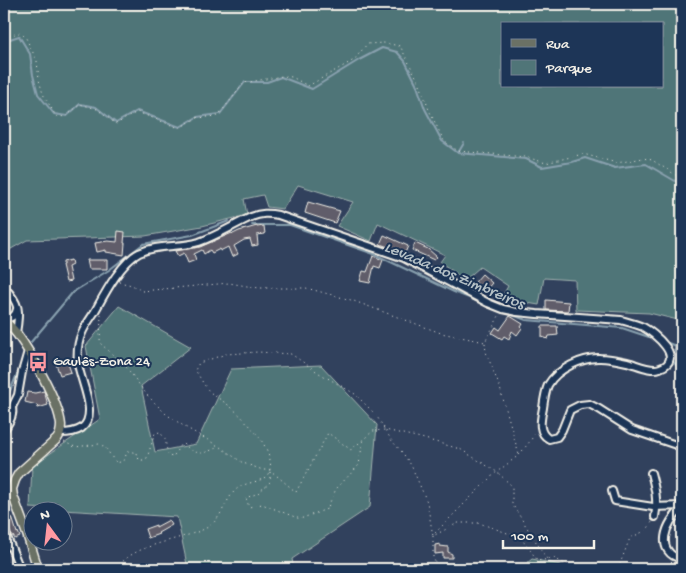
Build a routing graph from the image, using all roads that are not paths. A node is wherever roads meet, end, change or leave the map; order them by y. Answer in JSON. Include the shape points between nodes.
{"nodes":[{"id":1,"x":4,"y":287,"type":"edge"},
{"id":2,"x":17,"y":305,"type":"junction"},
{"id":3,"x":4,"y":320,"type":"edge"},
{"id":4,"x":16,"y":333,"type":"junction"},
{"id":5,"x":28,"y":352,"type":"junction"},
{"id":6,"x":12,"y":407,"type":"junction"},
{"id":7,"x":4,"y":410,"type":"edge"},
{"id":8,"x":4,"y":430,"type":"edge"},
{"id":9,"x":58,"y":436,"type":"junction"},
{"id":10,"x":682,"y":447,"type":"edge"},
{"id":11,"x":651,"y":473,"type":"dead end"},
{"id":12,"x":612,"y":491,"type":"dead end"},
{"id":13,"x":657,"y":507,"type":"junction"},
{"id":14,"x":682,"y":508,"type":"edge"},
{"id":15,"x":655,"y":517,"type":"road end"},
{"id":16,"x":4,"y":530,"type":"edge"},
{"id":17,"x":682,"y":559,"type":"edge"},
{"id":18,"x":20,"y":569,"type":"edge"},
{"id":19,"x":38,"y":569,"type":"edge"}],
"edges":[{"from":1,"to":2,"type":"street"},
{"from":2,"to":3,"type":"street","via":[[16,313]]},
{"from":2,"to":4,"type":"street"},
{"from":3,"to":4,"type":"main road"},
{"from":4,"to":5,"type":"main road"},
{"from":5,"to":6,"type":"street"},
{"from":5,"to":9,"type":"main road","via":[[53,400],[61,423]]},
{"from":6,"to":7,"type":"street"},
{"from":6,"to":8,"type":"street","via":[[13,415]]},
{"from":9,"to":10,"type":"street","via":[[77,431],[89,418],[78,354],[82,333],[125,263],[140,252],[198,242],[251,217],[268,213],[404,258],[503,309],[621,320],[644,328],[669,351],[669,361],[665,366],[658,369],[599,358],[582,361],[563,370],[556,374],[545,394],[540,423],[542,431],[549,439],[557,437],[570,410],[589,404],[632,430]]},
{"from":9,"to":19,"type":"main road","via":[[19,473],[12,489]]},
{"from":11,"to":13,"type":"street"},
{"from":12,"to":13,"type":"street","via":[[615,501]]},
{"from":13,"to":14,"type":"street"},
{"from":13,"to":15,"type":"street"},
{"from":14,"to":17,"type":"street","via":[[669,524],[664,541],[668,552]]},
{"from":16,"to":18,"type":"street"}]}
